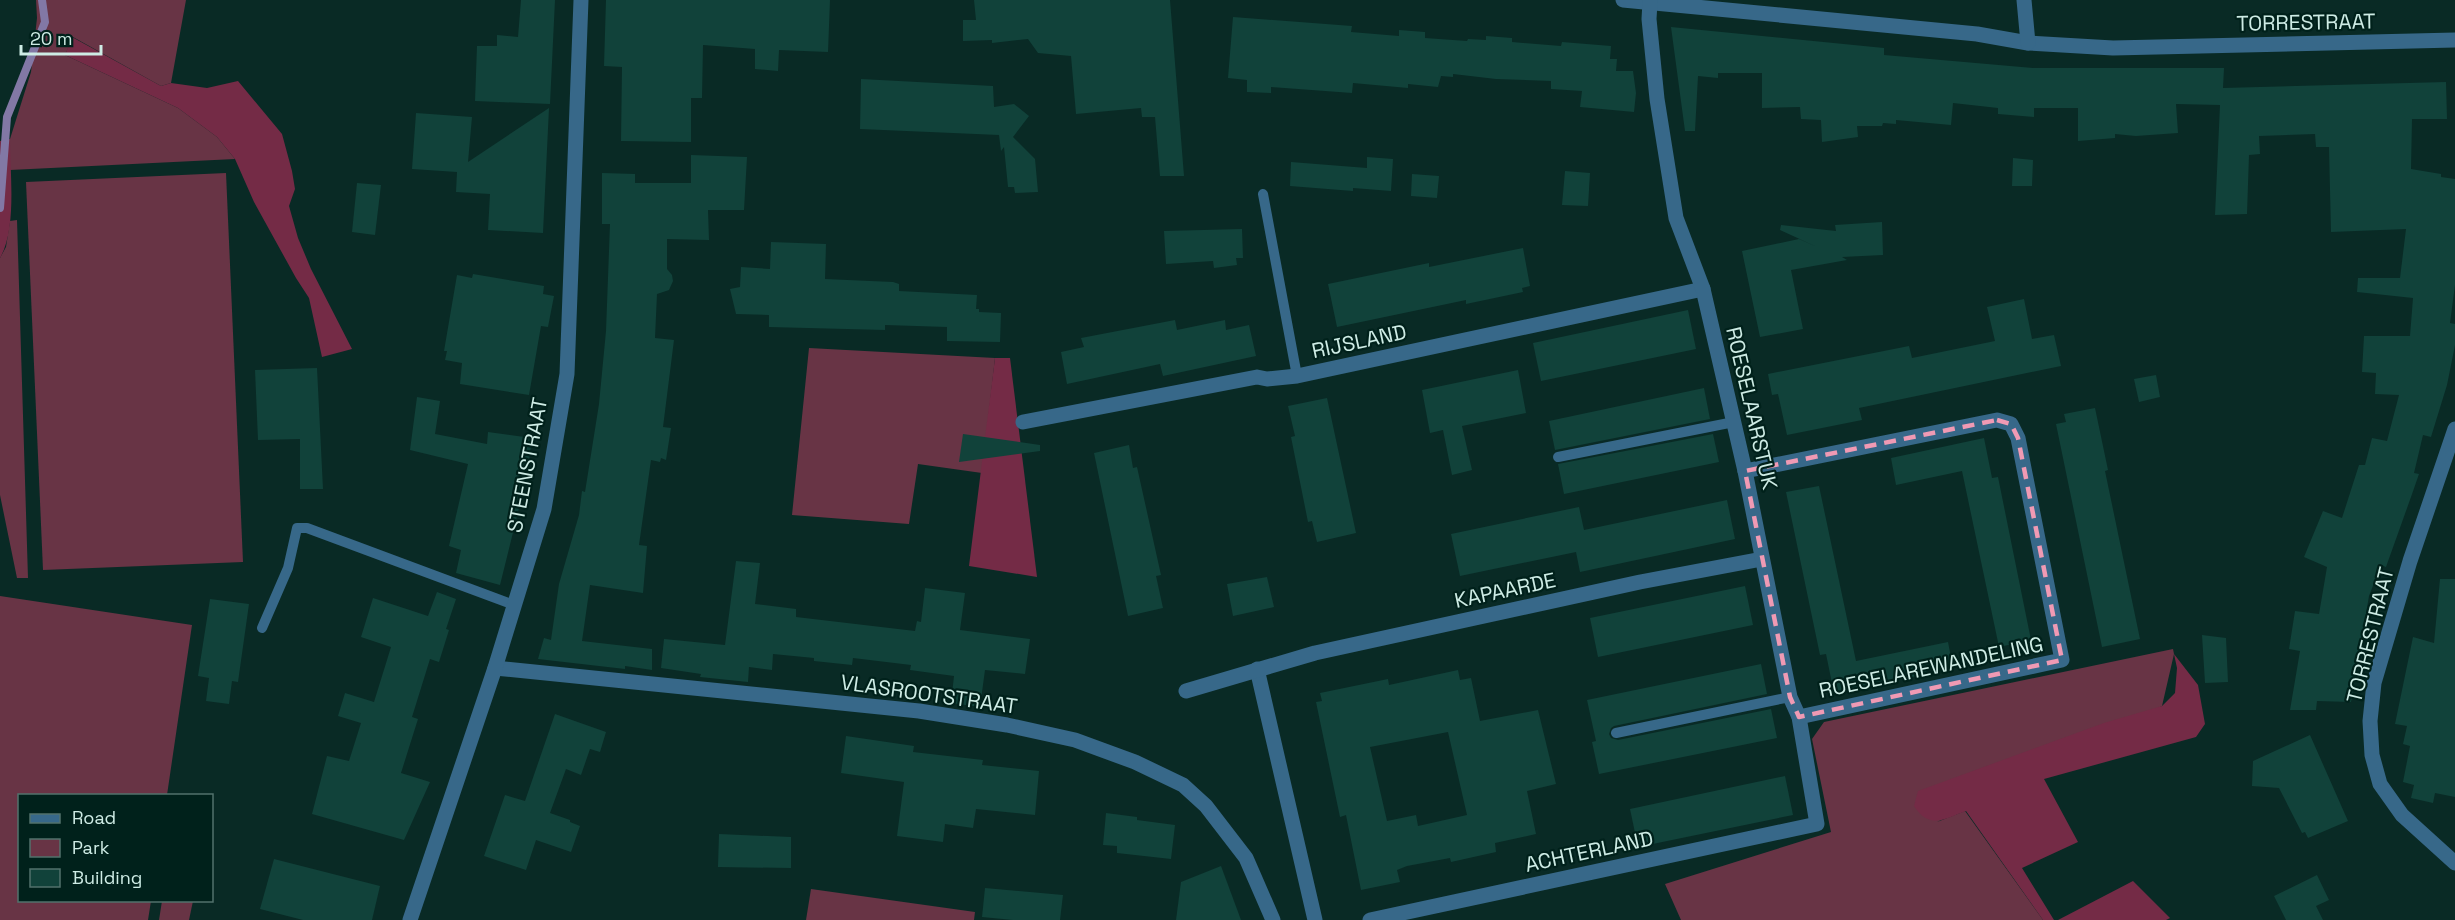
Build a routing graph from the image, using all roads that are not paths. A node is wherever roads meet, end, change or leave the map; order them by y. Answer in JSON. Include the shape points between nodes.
{"nodes":[{"id":1,"x":581,"y":0,"type":"edge"},
{"id":2,"x":1623,"y":0,"type":"edge"},
{"id":3,"x":2024,"y":0,"type":"edge"},
{"id":4,"x":1650,"y":2,"type":"junction"},
{"id":5,"x":2455,"y":40,"type":"edge"},
{"id":6,"x":2028,"y":43,"type":"junction"},
{"id":7,"x":1263,"y":194,"type":"dead end"},
{"id":8,"x":1703,"y":289,"type":"junction"},
{"id":9,"x":1297,"y":376,"type":"junction"},
{"id":10,"x":1023,"y":422,"type":"dead end"},
{"id":11,"x":1734,"y":422,"type":"junction"},
{"id":12,"x":2455,"y":429,"type":"edge"},
{"id":13,"x":1558,"y":457,"type":"dead end"},
{"id":14,"x":1745,"y":471,"type":"junction"},
{"id":15,"x":1762,"y":559,"type":"junction"},
{"id":16,"x":514,"y":605,"type":"junction"},
{"id":17,"x":262,"y":628,"type":"dead end"},
{"id":18,"x":495,"y":668,"type":"junction"},
{"id":19,"x":1257,"y":669,"type":"junction"},
{"id":20,"x":1186,"y":691,"type":"dead end"},
{"id":21,"x":1791,"y":697,"type":"junction"},
{"id":22,"x":1799,"y":717,"type":"junction"},
{"id":23,"x":1616,"y":733,"type":"dead end"},
{"id":24,"x":1817,"y":824,"type":"joint"},
{"id":25,"x":2455,"y":863,"type":"edge"},
{"id":26,"x":410,"y":920,"type":"edge"},
{"id":27,"x":1273,"y":920,"type":"edge"},
{"id":28,"x":1315,"y":920,"type":"edge"},
{"id":29,"x":1370,"y":920,"type":"edge"}],
"edges":[{"from":1,"to":16,"type":"street","name":"STEENSTRAAT","via":[[567,374],[544,509]]},
{"from":2,"to":4,"type":"street","name":"TORRESTRAAT"},
{"from":3,"to":6,"type":"street"},
{"from":4,"to":6,"type":"street","name":"TORRESTRAAT","via":[[1977,34]]},
{"from":4,"to":8,"type":"street","name":"ROESELAARSTUK","via":[[1648,19],[1676,218]]},
{"from":5,"to":6,"type":"street","name":"TORRESTRAAT","via":[[2113,48]]},
{"from":7,"to":9,"type":"lane"},
{"from":8,"to":9,"type":"street","name":"RIJSLAND"},
{"from":8,"to":11,"type":"street","name":"ROESELAARSTUK"},
{"from":9,"to":10,"type":"street","name":"RIJSLAND","via":[[1257,377]]},
{"from":11,"to":13,"type":"lane"},
{"from":11,"to":14,"type":"street","name":"ROESELAARSTUK"},
{"from":12,"to":25,"type":"street","name":"TORRESTRAAT","via":[[2410,561],[2378,672],[2370,722],[2372,755],[2380,784],[2402,815]]},
{"from":14,"to":15,"type":"street","name":"ROESELAARSTUK"},
{"from":14,"to":22,"type":"street","name":"ROESELAREWANDELING","via":[[1997,420],[2011,424],[2018,438],[2062,660]]},
{"from":15,"to":19,"type":"street","name":"KAPAARDE","via":[[1382,638]]},
{"from":15,"to":21,"type":"street","name":"ROESELAARSTUK"},
{"from":16,"to":17,"type":"lane","via":[[308,528],[297,528],[288,568]]},
{"from":16,"to":18,"type":"street","name":"STEENSTRAAT"},
{"from":18,"to":26,"type":"street","name":"STEENSTRAAT"},
{"from":18,"to":27,"type":"street","name":"VLASROOTSTRAAT","via":[[919,711],[1075,740],[1183,785],[1206,806],[1246,858]]},
{"from":19,"to":20,"type":"street","name":"KAPAARDE"},
{"from":19,"to":28,"type":"street"},
{"from":21,"to":22,"type":"street","name":"ROESELAARSTUK"},
{"from":21,"to":23,"type":"lane"},
{"from":22,"to":24,"type":"street","name":"ROESELAARSTUK"},
{"from":24,"to":29,"type":"street","name":"ACHTERLAND"}]}
